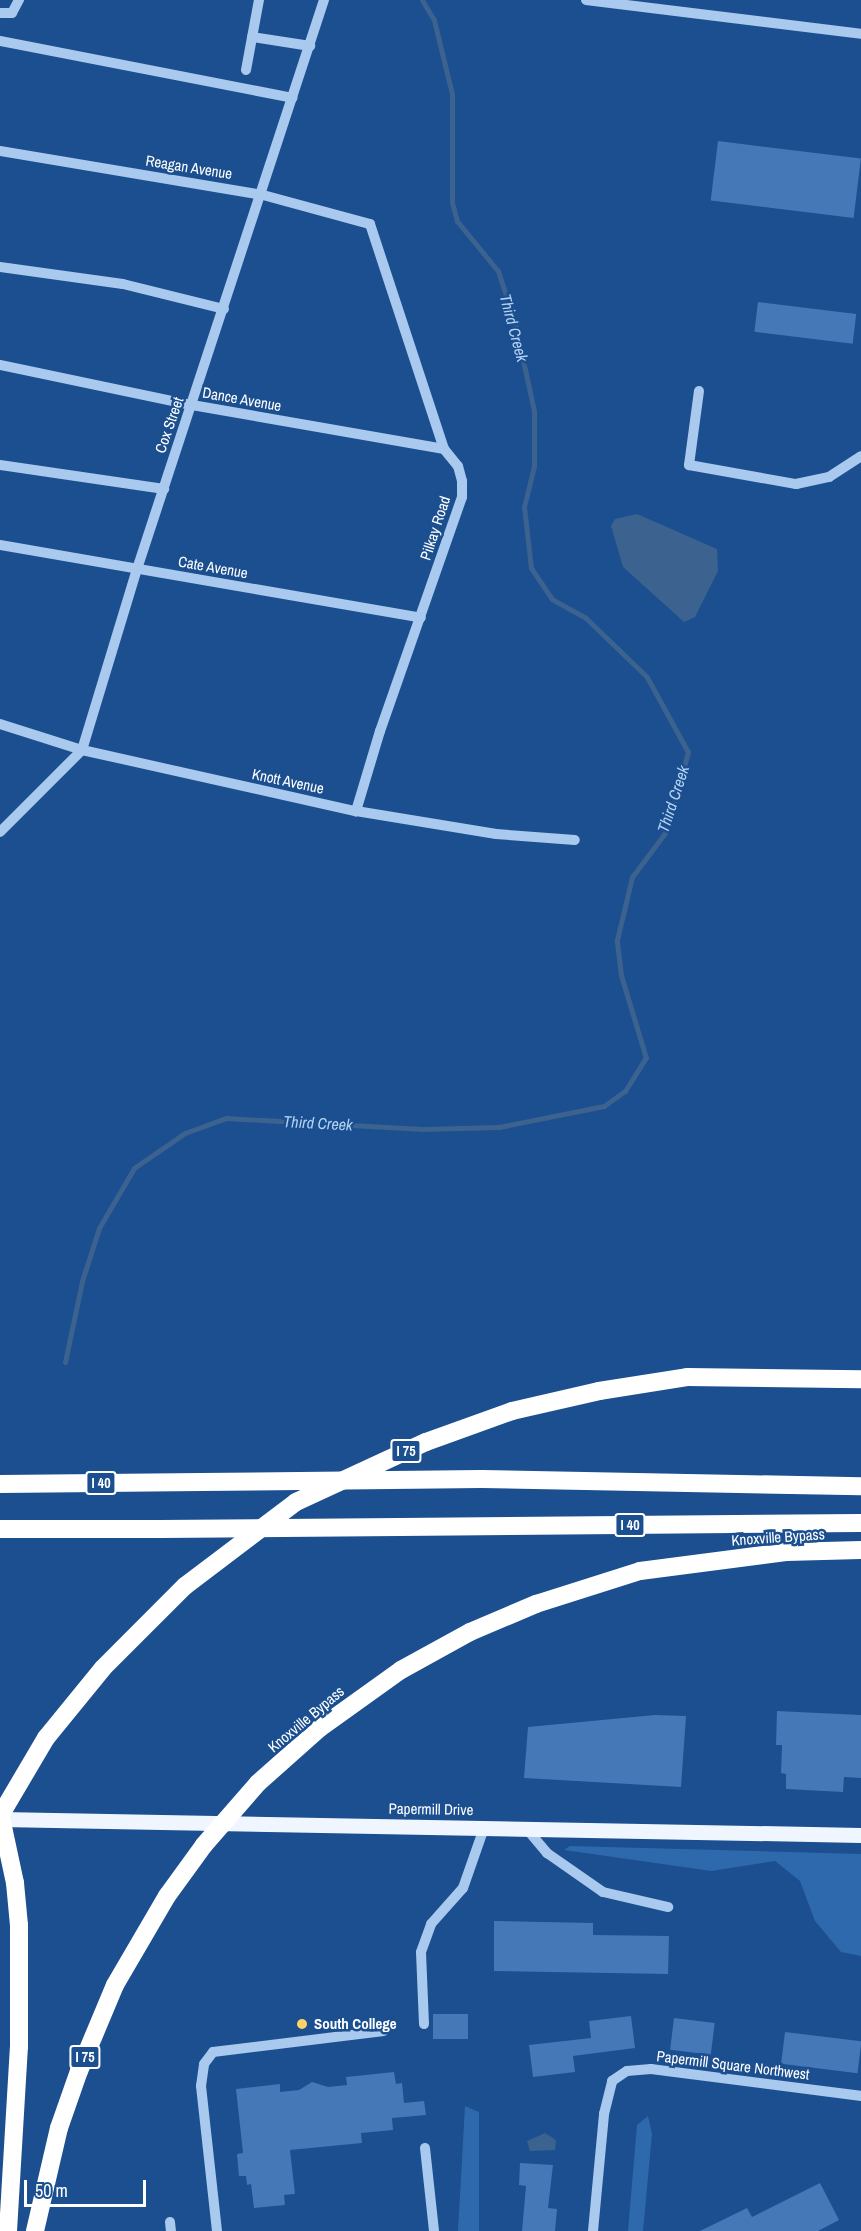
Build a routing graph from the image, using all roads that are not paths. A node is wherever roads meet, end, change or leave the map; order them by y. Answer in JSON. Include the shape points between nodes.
{"nodes":[{"id":1,"x":19,"y":0,"type":"edge"},
{"id":2,"x":259,"y":0,"type":"edge"},
{"id":3,"x":324,"y":0,"type":"edge"},
{"id":4,"x":586,"y":0,"type":"edge"},
{"id":5,"x":646,"y":4,"type":"edge"},
{"id":6,"x":0,"y":14,"type":"edge"},
{"id":7,"x":861,"y":34,"type":"edge"},
{"id":8,"x":252,"y":37,"type":"junction"},
{"id":9,"x":0,"y":41,"type":"edge"},
{"id":10,"x":310,"y":46,"type":"junction"},
{"id":11,"x":246,"y":70,"type":"dead end"},
{"id":12,"x":293,"y":98,"type":"junction"},
{"id":13,"x":0,"y":151,"type":"edge"},
{"id":14,"x":263,"y":195,"type":"junction"},
{"id":15,"x":370,"y":224,"type":"joint"},
{"id":16,"x":0,"y":267,"type":"edge"},
{"id":17,"x":224,"y":309,"type":"junction"},
{"id":18,"x":0,"y":365,"type":"edge"},
{"id":19,"x":699,"y":391,"type":"dead end"},
{"id":20,"x":192,"y":405,"type":"junction"},
{"id":21,"x":444,"y":449,"type":"junction"},
{"id":22,"x":861,"y":456,"type":"edge"},
{"id":23,"x":0,"y":465,"type":"edge"},
{"id":24,"x":164,"y":489,"type":"junction"},
{"id":25,"x":0,"y":544,"type":"edge"},
{"id":26,"x":137,"y":569,"type":"junction"},
{"id":27,"x":421,"y":618,"type":"junction"},
{"id":28,"x":0,"y":724,"type":"edge"},
{"id":29,"x":82,"y":750,"type":"junction"},
{"id":30,"x":356,"y":811,"type":"junction"},
{"id":31,"x":0,"y":832,"type":"edge"},
{"id":32,"x":575,"y":840,"type":"dead end"},
{"id":33,"x":861,"y":1379,"type":"edge"},
{"id":34,"x":0,"y":1484,"type":"edge"},
{"id":35,"x":861,"y":1486,"type":"edge"},
{"id":36,"x":861,"y":1523,"type":"edge"},
{"id":37,"x":0,"y":1529,"type":"edge"},
{"id":38,"x":861,"y":1550,"type":"edge"},
{"id":39,"x":0,"y":1816,"type":"edge"},
{"id":40,"x":484,"y":1827,"type":"junction"},
{"id":41,"x":526,"y":1828,"type":"junction"},
{"id":42,"x":861,"y":1835,"type":"edge"},
{"id":43,"x":668,"y":1907,"type":"dead end"},
{"id":44,"x":424,"y":2024,"type":"dead end"},
{"id":45,"x":384,"y":2031,"type":"dead end"},
{"id":46,"x":861,"y":2096,"type":"edge"},
{"id":47,"x":425,"y":2148,"type":"dead end"},
{"id":48,"x":8,"y":2231,"type":"edge"},
{"id":49,"x":35,"y":2231,"type":"edge"},
{"id":50,"x":217,"y":2231,"type":"edge"},
{"id":51,"x":434,"y":2231,"type":"edge"},
{"id":52,"x":593,"y":2231,"type":"edge"}],
"edges":[{"from":1,"to":6,"type":"street","via":[[12,13]]},
{"from":2,"to":8,"type":"street"},
{"from":3,"to":10,"type":"street","name":"Cox Street"},
{"from":4,"to":5,"type":"street"},
{"from":5,"to":7,"type":"street"},
{"from":8,"to":10,"type":"street"},
{"from":8,"to":11,"type":"street"},
{"from":9,"to":12,"type":"street"},
{"from":10,"to":12,"type":"street","name":"Cox Street"},
{"from":12,"to":14,"type":"street","name":"Cox Street"},
{"from":13,"to":14,"type":"street","name":"Reagan Avenue"},
{"from":14,"to":15,"type":"street","name":"Reagan Avenue"},
{"from":14,"to":17,"type":"street","name":"Cox Street"},
{"from":15,"to":21,"type":"street","name":"Pilkay Road"},
{"from":16,"to":17,"type":"street","via":[[123,284]]},
{"from":17,"to":20,"type":"street","name":"Cox Street"},
{"from":18,"to":20,"type":"street","name":"Dance Avenue"},
{"from":19,"to":22,"type":"street","via":[[689,465],[796,484],[829,477]]},
{"from":20,"to":21,"type":"street","name":"Dance Avenue"},
{"from":20,"to":24,"type":"street","name":"Cox Street"},
{"from":21,"to":27,"type":"street","name":"Pilkay Road","via":[[458,466],[462,497]]},
{"from":23,"to":24,"type":"street"},
{"from":24,"to":26,"type":"street","name":"Cox Street"},
{"from":25,"to":26,"type":"street","name":"Cate Avenue"},
{"from":26,"to":27,"type":"street","name":"Cate Avenue"},
{"from":26,"to":29,"type":"street","name":"Cox Street"},
{"from":27,"to":30,"type":"street","name":"Pilkay Road"},
{"from":28,"to":29,"type":"street","name":"Knott Avenue"},
{"from":29,"to":30,"type":"street","name":"Knott Avenue"},
{"from":29,"to":31,"type":"street","name":"Cox Street"},
{"from":30,"to":32,"type":"street","name":"Knott Avenue","via":[[496,834]]},
{"from":33,"to":39,"type":"highway","number":"I 75","via":[[687,1377],[512,1411],[426,1442],[296,1502],[185,1586],[103,1668],[46,1738]]},
{"from":34,"to":35,"type":"highway","number":"I 40","bridge":true,"via":[[482,1479]]},
{"from":36,"to":37,"type":"highway","number":"I 40","bridge":true},
{"from":38,"to":49,"type":"highway","name":"Knoxville Bypass","number":"I 75","bridge":true,"via":[[786,1552],[640,1571],[536,1604],[470,1632],[401,1670],[320,1728],[258,1784],[204,1845],[167,1896],[115,1985],[59,2128]]},
{"from":39,"to":40,"type":"main road","name":"Papermill Drive"},
{"from":39,"to":48,"type":"highway","bridge":true,"via":[[15,1883],[19,1925],[20,2016]]},
{"from":40,"to":41,"type":"main road","name":"Papermill Drive"},
{"from":40,"to":44,"type":"street","via":[[463,1888],[431,1924],[422,1952]]},
{"from":41,"to":42,"type":"main road","name":"Papermill Drive"},
{"from":41,"to":43,"type":"street","via":[[547,1853],[603,1892]]},
{"from":45,"to":50,"type":"street","via":[[213,2052],[204,2064],[201,2086]]},
{"from":46,"to":52,"type":"street","name":"Papermill Square Northwest","via":[[651,2069],[627,2071],[612,2081],[604,2114]]},
{"from":47,"to":51,"type":"street"}]}
